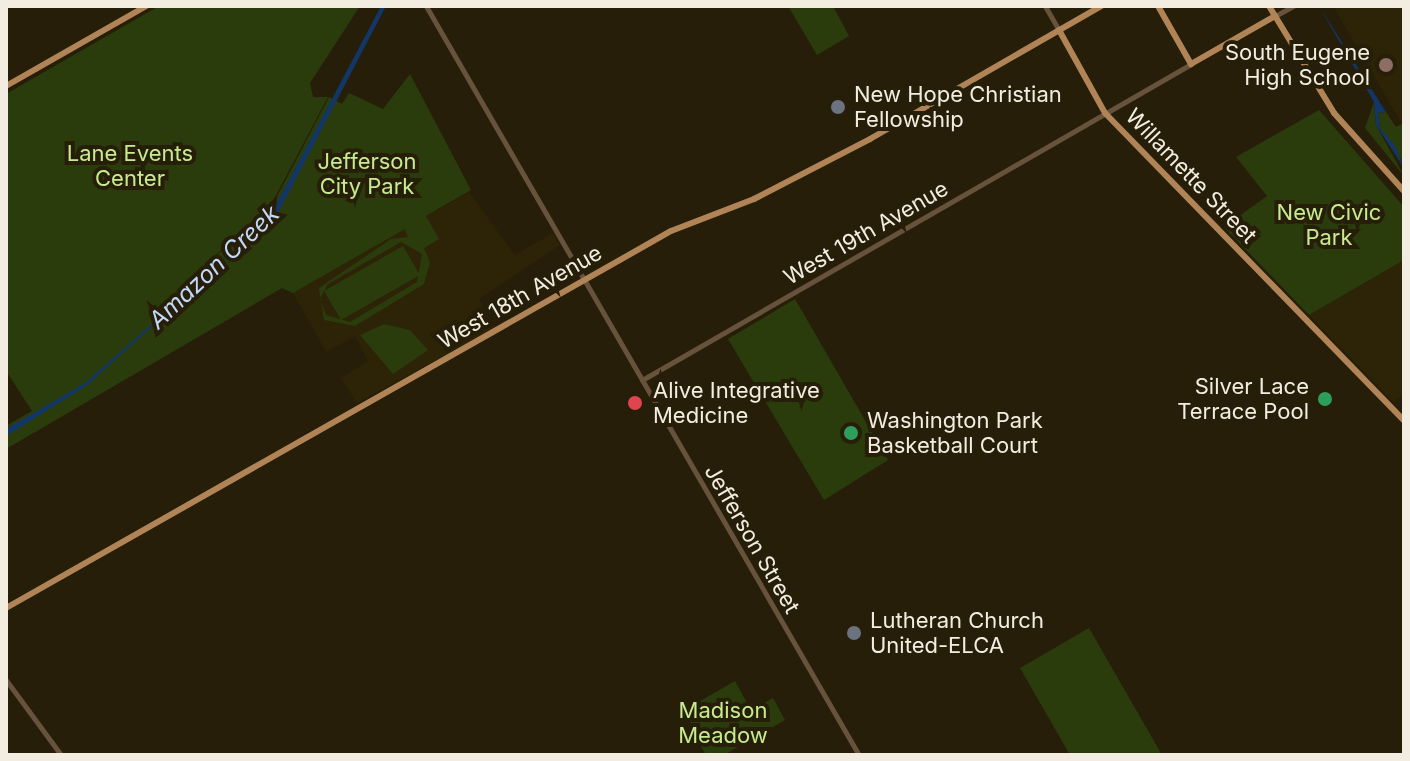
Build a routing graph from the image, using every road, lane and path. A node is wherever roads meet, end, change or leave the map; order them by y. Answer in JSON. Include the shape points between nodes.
{"nodes":[{"id":1,"x":146,"y":6,"type":"edge"},
{"id":2,"x":426,"y":6,"type":"edge"},
{"id":3,"x":1045,"y":6,"type":"edge"},
{"id":4,"x":1101,"y":6,"type":"edge"},
{"id":5,"x":1158,"y":6,"type":"edge"},
{"id":6,"x":1269,"y":6,"type":"edge"},
{"id":7,"x":1293,"y":6,"type":"edge"},
{"id":8,"x":1275,"y":16,"type":"junction"},
{"id":9,"x":1059,"y":30,"type":"junction"},
{"id":10,"x":1191,"y":64,"type":"junction"},
{"id":11,"x":6,"y":86,"type":"edge"},
{"id":12,"x":1105,"y":113,"type":"junction"},
{"id":13,"x":1404,"y":191,"type":"edge"},
{"id":14,"x":584,"y":280,"type":"junction"},
{"id":15,"x":642,"y":380,"type":"junction"},
{"id":16,"x":1404,"y":421,"type":"edge"},
{"id":17,"x":6,"y":608,"type":"edge"},
{"id":18,"x":6,"y":680,"type":"edge"},
{"id":19,"x":61,"y":755,"type":"edge"},
{"id":20,"x":859,"y":755,"type":"edge"}],
"edges":[{"from":1,"to":11,"type":"main road"},
{"from":2,"to":14,"type":"street","name":"Jefferson Street"},
{"from":3,"to":9,"type":"street","name":"Willamette Street"},
{"from":4,"to":9,"type":"main road","name":"West 18th Avenue"},
{"from":5,"to":10,"type":"main road"},
{"from":6,"to":8,"type":"main road"},
{"from":7,"to":8,"type":"street"},
{"from":8,"to":10,"type":"main road"},
{"from":8,"to":13,"type":"main road","via":[[1334,113]]},
{"from":9,"to":12,"type":"main road","name":"Willamette Street"},
{"from":9,"to":14,"type":"main road","name":"West 18th Avenue","via":[[870,139],[754,199],[680,226]]},
{"from":10,"to":12,"type":"street","name":"West 19th Avenue"},
{"from":12,"to":15,"type":"street","name":"West 19th Avenue"},
{"from":12,"to":16,"type":"main road","name":"Willamette Street"},
{"from":14,"to":15,"type":"street","name":"Jefferson Street"},
{"from":14,"to":17,"type":"main road","name":"West 18th Avenue"},
{"from":15,"to":20,"type":"street","name":"Jefferson Street"},
{"from":18,"to":19,"type":"street"}]}
